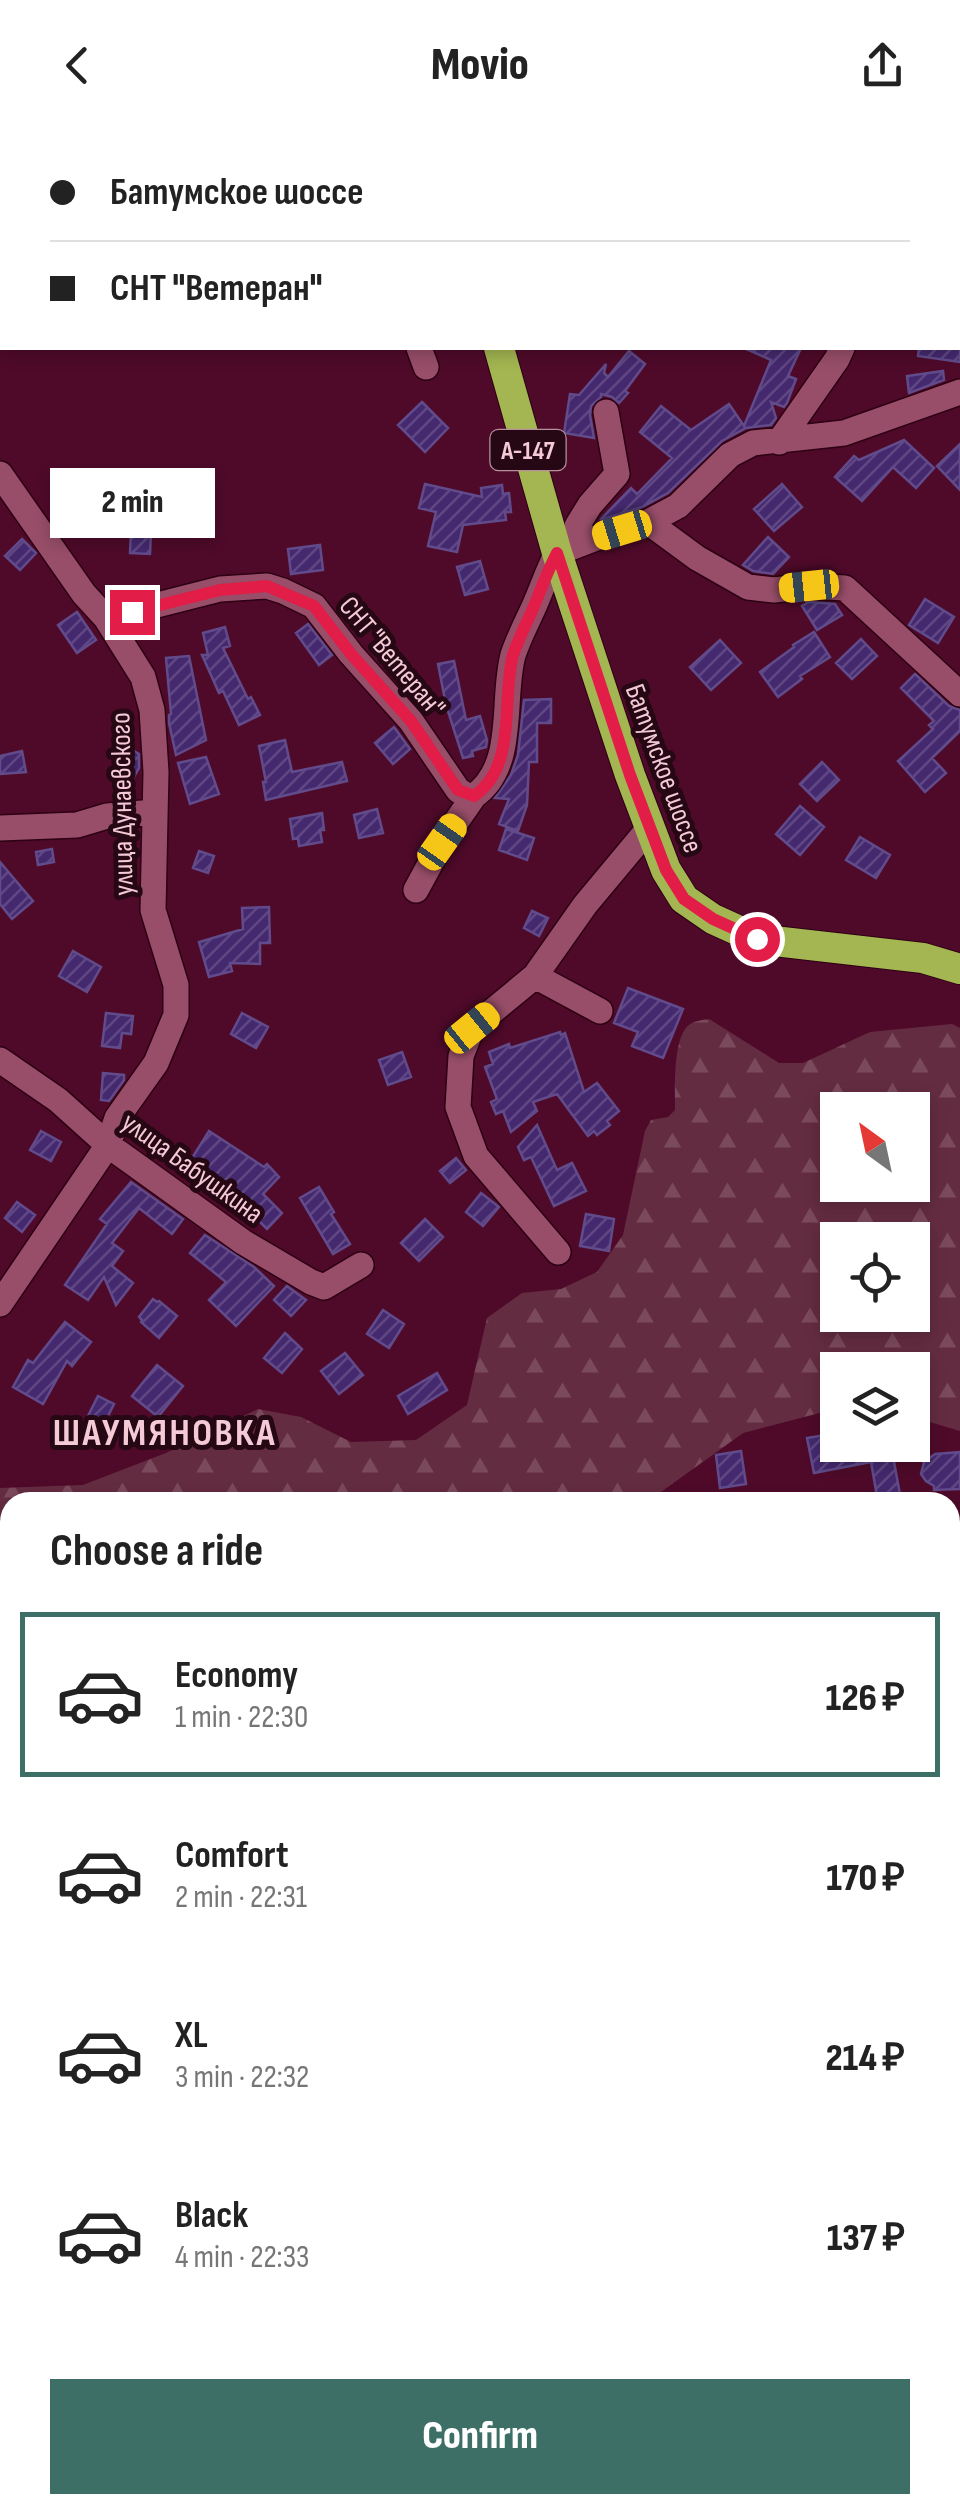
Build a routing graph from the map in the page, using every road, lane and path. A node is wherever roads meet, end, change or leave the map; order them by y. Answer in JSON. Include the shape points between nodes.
{"nodes":[{"id":1,"x":500,"y":350,"type":"edge"},
{"id":2,"x":841,"y":350,"type":"edge"},
{"id":3,"x":960,"y":392,"type":"edge"},
{"id":4,"x":606,"y":412,"type":"dead end"},
{"id":5,"x":779,"y":442,"type":"junction"},
{"id":6,"x":0,"y":474,"type":"edge"},
{"id":7,"x":648,"y":522,"type":"junction"},
{"id":8,"x":567,"y":549,"type":"junction"},
{"id":9,"x":106,"y":618,"type":"junction"},
{"id":10,"x":960,"y":694,"type":"edge"},
{"id":11,"x":474,"y":796,"type":"junction"},
{"id":12,"x":155,"y":812,"type":"junction"},
{"id":13,"x":0,"y":828,"type":"edge"},
{"id":14,"x":650,"y":828,"type":"junction"},
{"id":15,"x":416,"y":890,"type":"dead end"},
{"id":16,"x":960,"y":969,"type":"edge"},
{"id":17,"x":535,"y":976,"type":"junction"},
{"id":18,"x":600,"y":1011,"type":"dead end"},
{"id":19,"x":0,"y":1060,"type":"edge"},
{"id":20,"x":108,"y":1145,"type":"junction"},
{"id":21,"x":558,"y":1252,"type":"dead end"},
{"id":22,"x":361,"y":1265,"type":"dead end"},
{"id":23,"x":0,"y":1304,"type":"edge"}],
"edges":[{"from":1,"to":8,"type":"highway","name":"Батумское шоссе","number":"А-147"},
{"from":2,"to":5,"type":"street"},
{"from":3,"to":5,"type":"street","via":[[844,433]]},
{"from":4,"to":8,"type":"street","via":[[617,474],[590,505]]},
{"from":5,"to":7,"type":"street","via":[[752,443],[730,455],[678,506]]},
{"from":6,"to":9,"type":"street","name":"улица Дунаевского"},
{"from":7,"to":8,"type":"street"},
{"from":7,"to":10,"type":"street","via":[[748,588],[845,588]]},
{"from":8,"to":11,"type":"street","via":[[543,580],[512,660],[496,770]]},
{"from":8,"to":14,"type":"highway","name":"Батумское шоссе","number":"А-147"},
{"from":9,"to":11,"type":"street","name":"СНТ \"Ветеран\"","via":[[220,590],[283,591],[314,606],[411,721],[458,790]]},
{"from":9,"to":12,"type":"street","name":"улица Дунаевского","via":[[143,677],[152,710]]},
{"from":11,"to":15,"type":"street"},
{"from":12,"to":13,"type":"street"},
{"from":12,"to":20,"type":"street","name":"улица Дунаевского","via":[[153,910],[176,985],[176,1015],[156,1063],[116,1118]]},
{"from":14,"to":16,"type":"highway","name":"Батумское шоссе","number":"А-147","via":[[684,899],[713,919],[757,939],[923,958]]},
{"from":14,"to":17,"type":"street"},
{"from":17,"to":18,"type":"street"},
{"from":17,"to":21,"type":"street","via":[[472,1028],[461,1056],[458,1107],[476,1156]]},
{"from":19,"to":20,"type":"street","name":"улица Бабушкина"},
{"from":20,"to":22,"type":"street","name":"улица Бабушкина","via":[[311,1282],[324,1287]]},
{"from":20,"to":23,"type":"street","name":"улица Дунаевского"}]}
